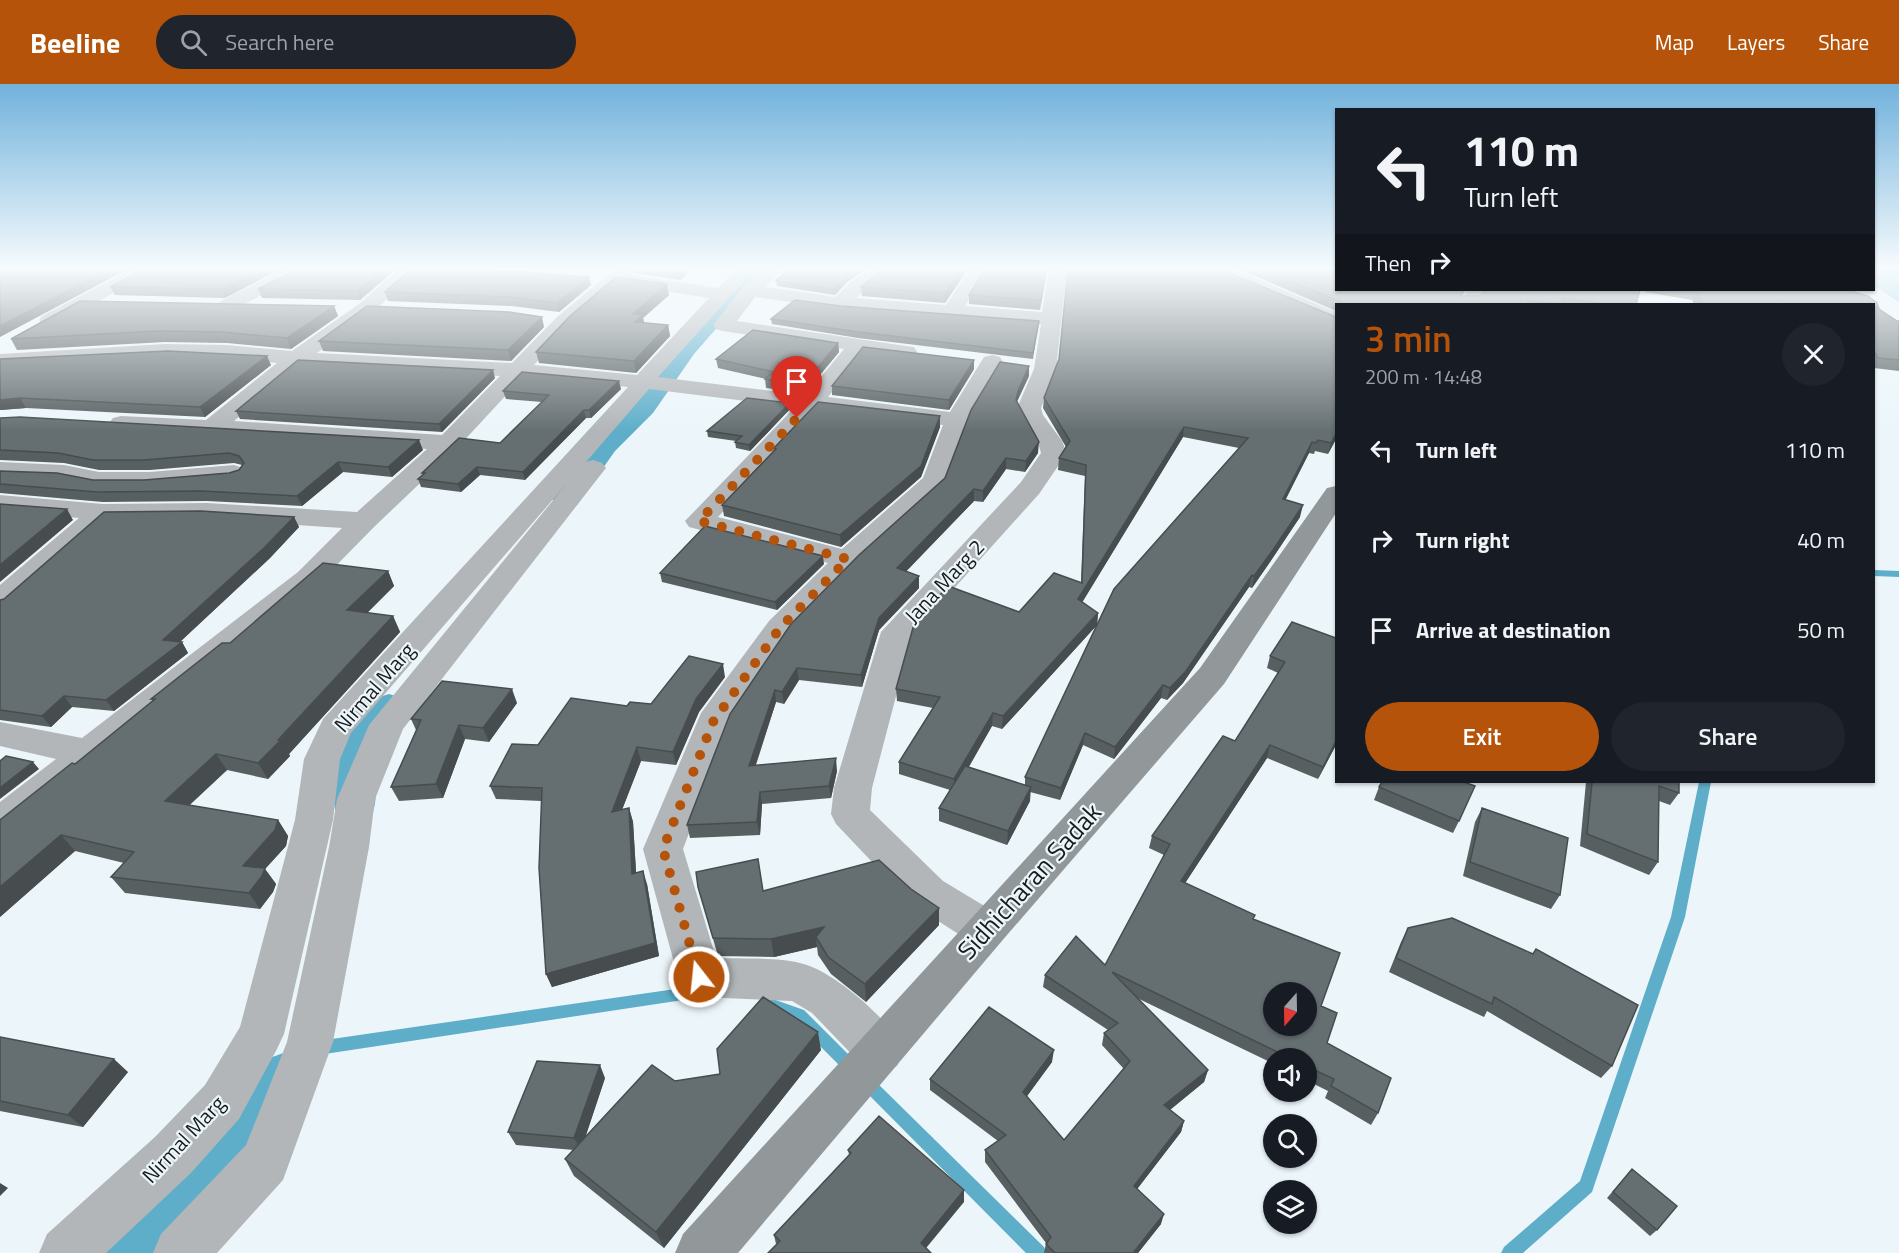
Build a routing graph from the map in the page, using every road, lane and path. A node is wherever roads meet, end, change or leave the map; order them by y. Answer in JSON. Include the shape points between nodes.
{"nodes":[{"id":1,"x":42,"y":324,"type":"edge"},
{"id":2,"x":344,"y":324,"type":"edge"},
{"id":3,"x":551,"y":324,"type":"edge"},
{"id":4,"x":708,"y":324,"type":"edge"},
{"id":5,"x":712,"y":324,"type":"edge"},
{"id":6,"x":774,"y":324,"type":"edge"},
{"id":7,"x":1049,"y":324,"type":"edge"},
{"id":8,"x":30,"y":329,"type":"edge"},
{"id":9,"x":858,"y":346,"type":"junction"},
{"id":10,"x":3,"y":350,"type":"edge"},
{"id":11,"x":925,"y":354,"type":"edge"},
{"id":12,"x":296,"y":358,"type":"junction"},
{"id":13,"x":1009,"y":365,"type":"junction"},
{"id":14,"x":518,"y":370,"type":"junction"},
{"id":15,"x":643,"y":382,"type":"junction"},
{"id":16,"x":811,"y":404,"type":"junction"},
{"id":17,"x":957,"y":420,"type":"junction"},
{"id":18,"x":97,"y":422,"type":"edge"},
{"id":19,"x":212,"y":427,"type":"junction"},
{"id":20,"x":449,"y":442,"type":"junction"},
{"id":21,"x":0,"y":470,"type":"edge"},
{"id":22,"x":234,"y":474,"type":"edge"},
{"id":23,"x":1335,"y":495,"type":"edge"},
{"id":24,"x":0,"y":503,"type":"edge"},
{"id":25,"x":103,"y":512,"type":"junction"},
{"id":26,"x":364,"y":521,"type":"junction"},
{"id":27,"x":848,"y":559,"type":"junction"},
{"id":28,"x":0,"y":601,"type":"edge"},
{"id":29,"x":0,"y":734,"type":"edge"},
{"id":30,"x":86,"y":752,"type":"junction"},
{"id":31,"x":0,"y":823,"type":"edge"},
{"id":32,"x":986,"y":929,"type":"junction"},
{"id":33,"x":880,"y":1050,"type":"junction"},
{"id":34,"x":66,"y":1253,"type":"edge"},
{"id":35,"x":180,"y":1253,"type":"edge"},
{"id":36,"x":702,"y":1253,"type":"edge"}],
"edges":[{"from":1,"to":8,"type":"street"},
{"from":2,"to":12,"type":"street"},
{"from":3,"to":14,"type":"street"},
{"from":4,"to":15,"type":"street","name":"Nirmal Marg"},
{"from":5,"to":35,"type":"street","via":[[387,725],[356,799],[310,1042],[266,1162]]},
{"from":6,"to":9,"type":"street"},
{"from":7,"to":13,"type":"street","name":"Jana Marg 2"},
{"from":9,"to":11,"type":"street"},
{"from":9,"to":16,"type":"street"},
{"from":10,"to":12,"type":"street","via":[[227,351]]},
{"from":12,"to":14,"type":"street"},
{"from":12,"to":19,"type":"street"},
{"from":13,"to":17,"type":"street"},
{"from":13,"to":32,"type":"street","name":"Jana Marg 2","via":[[1030,416],[1050,441],[1054,453],[1030,488],[897,632],[853,788],[850,814],[928,894]]},
{"from":14,"to":15,"type":"street"},
{"from":14,"to":20,"type":"street"},
{"from":15,"to":16,"type":"street"},
{"from":15,"to":34,"type":"street","name":"Nirmal Marg","via":[[335,728],[322,759],[314,820],[261,1034],[222,1101],[173,1155]]},
{"from":16,"to":17,"type":"street"},
{"from":16,"to":27,"type":"street","via":[[699,521]]},
{"from":17,"to":27,"type":"street","via":[[935,481]]},
{"from":18,"to":19,"type":"street"},
{"from":19,"to":20,"type":"street"},
{"from":20,"to":26,"type":"street"},
{"from":21,"to":22,"type":"street","via":[[64,473],[99,480]]},
{"from":23,"to":32,"type":"main road","name":"Sidhicharan Sadak","via":[[1212,676]]},
{"from":24,"to":25,"type":"street"},
{"from":25,"to":26,"type":"street","via":[[207,511]]},
{"from":25,"to":28,"type":"street"},
{"from":26,"to":30,"type":"street","via":[[308,578]]},
{"from":27,"to":33,"type":"street","via":[[780,628],[713,722],[663,849],[699,977],[799,981],[828,999]]},
{"from":29,"to":30,"type":"street"},
{"from":30,"to":31,"type":"street"},
{"from":32,"to":33,"type":"main road","name":"Sidhicharan Sadak"},
{"from":33,"to":36,"type":"main road","name":"Sidhicharan Sadak"}]}
